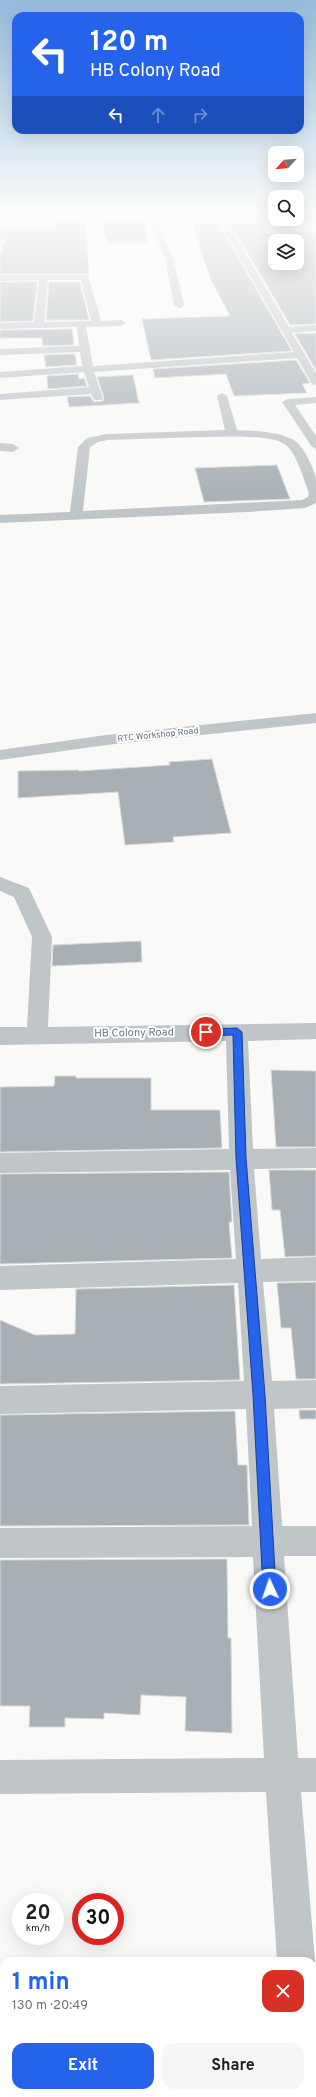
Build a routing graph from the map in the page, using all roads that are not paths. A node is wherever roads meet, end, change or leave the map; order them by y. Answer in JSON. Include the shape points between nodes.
{"nodes":[{"id":1,"x":41,"y":308,"type":"edge"},
{"id":2,"x":93,"y":308,"type":"edge"},
{"id":3,"x":273,"y":308,"type":"edge"},
{"id":4,"x":121,"y":323,"type":"dead end"},
{"id":5,"x":81,"y":324,"type":"junction"},
{"id":6,"x":97,"y":324,"type":"junction"},
{"id":7,"x":39,"y":325,"type":"junction"},
{"id":8,"x":0,"y":326,"type":"edge"},
{"id":9,"x":316,"y":328,"type":"edge"},
{"id":10,"x":286,"y":330,"type":"junction"},
{"id":11,"x":84,"y":349,"type":"junction"},
{"id":12,"x":0,"y":352,"type":"edge"},
{"id":13,"x":303,"y":352,"type":"junction"},
{"id":14,"x":88,"y":369,"type":"junction"},
{"id":15,"x":0,"y":375,"type":"edge"},
{"id":16,"x":314,"y":376,"type":"edge"},
{"id":17,"x":222,"y":396,"type":"dead end"},
{"id":18,"x":0,"y":397,"type":"edge"},
{"id":19,"x":316,"y":400,"type":"edge"},
{"id":20,"x":232,"y":434,"type":"junction"},
{"id":21,"x":316,"y":445,"type":"edge"},
{"id":22,"x":0,"y":447,"type":"edge"},
{"id":23,"x":13,"y":448,"type":"dead end"},
{"id":24,"x":76,"y":516,"type":"junction"},
{"id":25,"x":0,"y":519,"type":"edge"},
{"id":26,"x":316,"y":718,"type":"edge"},
{"id":27,"x":0,"y":755,"type":"edge"},
{"id":28,"x":0,"y":884,"type":"edge"},
{"id":29,"x":316,"y":1031,"type":"edge"},
{"id":30,"x":237,"y":1032,"type":"junction"},
{"id":31,"x":37,"y":1035,"type":"junction"},
{"id":32,"x":0,"y":1036,"type":"edge"},
{"id":33,"x":241,"y":1158,"type":"junction"},
{"id":34,"x":316,"y":1158,"type":"edge"},
{"id":35,"x":0,"y":1163,"type":"edge"},
{"id":36,"x":249,"y":1269,"type":"junction"},
{"id":37,"x":316,"y":1269,"type":"edge"},
{"id":38,"x":0,"y":1278,"type":"edge"},
{"id":39,"x":316,"y":1394,"type":"edge"},
{"id":40,"x":259,"y":1395,"type":"junction"},
{"id":41,"x":0,"y":1400,"type":"edge"},
{"id":42,"x":316,"y":1541,"type":"edge"},
{"id":43,"x":0,"y":1543,"type":"edge"},
{"id":44,"x":267,"y":1543,"type":"junction"},
{"id":45,"x":316,"y":1775,"type":"edge"},
{"id":46,"x":282,"y":1776,"type":"junction"},
{"id":47,"x":0,"y":1778,"type":"edge"},
{"id":48,"x":296,"y":1957,"type":"edge"}],
"edges":[{"from":1,"to":7,"type":"street"},
{"from":2,"to":6,"type":"street"},
{"from":3,"to":10,"type":"street"},
{"from":4,"to":6,"type":"street"},
{"from":5,"to":6,"type":"street"},
{"from":5,"to":7,"type":"street"},
{"from":5,"to":11,"type":"street"},
{"from":7,"to":8,"type":"street"},
{"from":9,"to":10,"type":"street"},
{"from":10,"to":13,"type":"street"},
{"from":11,"to":12,"type":"street"},
{"from":11,"to":14,"type":"street"},
{"from":13,"to":14,"type":"street"},
{"from":13,"to":16,"type":"street"},
{"from":14,"to":15,"type":"street"},
{"from":14,"to":18,"type":"street","via":[[97,394]]},
{"from":17,"to":20,"type":"street"},
{"from":19,"to":21,"type":"street","via":[[288,402]]},
{"from":20,"to":24,"type":"street","via":[[107,437],[87,442],[84,447]]},
{"from":20,"to":24,"type":"street","via":[[271,435],[290,442],[295,447],[315,493],[314,499],[305,504]]},
{"from":22,"to":23,"type":"street"},
{"from":24,"to":25,"type":"street"},
{"from":26,"to":27,"type":"street","name":"RTC Workshop Road","via":[[106,740]]},
{"from":28,"to":31,"type":"street","via":[[22,893],[42,936]]},
{"from":29,"to":30,"type":"street","name":"HB Colony Road"},
{"from":30,"to":31,"type":"street","name":"HB Colony Road"},
{"from":30,"to":33,"type":"street"},
{"from":31,"to":32,"type":"street","name":"HB Colony Road"},
{"from":33,"to":34,"type":"street"},
{"from":33,"to":35,"type":"street"},
{"from":33,"to":36,"type":"street"},
{"from":36,"to":37,"type":"street"},
{"from":36,"to":38,"type":"street"},
{"from":36,"to":40,"type":"street"},
{"from":39,"to":40,"type":"street"},
{"from":40,"to":41,"type":"street"},
{"from":40,"to":44,"type":"street"},
{"from":42,"to":44,"type":"street"},
{"from":43,"to":44,"type":"street"},
{"from":44,"to":46,"type":"street"},
{"from":45,"to":46,"type":"street"},
{"from":46,"to":47,"type":"street"},
{"from":46,"to":48,"type":"street"}]}
